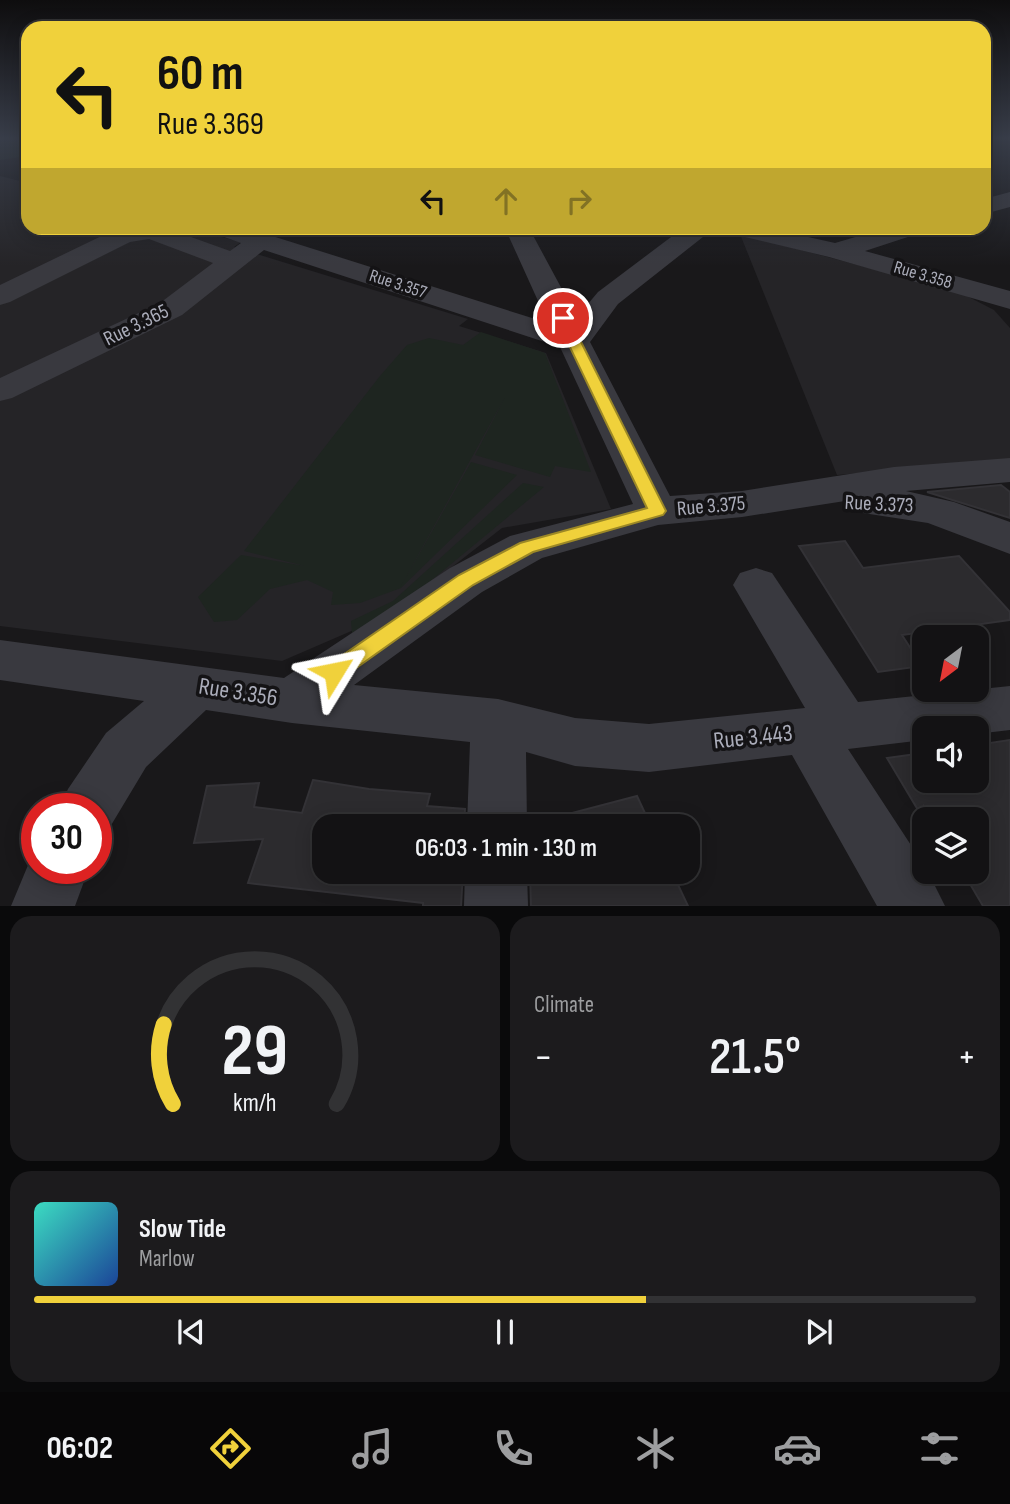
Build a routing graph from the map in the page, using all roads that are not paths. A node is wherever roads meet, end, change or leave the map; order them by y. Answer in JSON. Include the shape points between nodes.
{"nodes":[{"id":1,"x":1010,"y":200,"type":"edge"},
{"id":2,"x":991,"y":205,"type":"edge"},
{"id":3,"x":126,"y":235,"type":"edge"},
{"id":4,"x":159,"y":235,"type":"edge"},
{"id":5,"x":245,"y":235,"type":"edge"},
{"id":6,"x":521,"y":235,"type":"edge"},
{"id":7,"x":690,"y":235,"type":"edge"},
{"id":8,"x":767,"y":235,"type":"edge"},
{"id":9,"x":884,"y":235,"type":"edge"},
{"id":10,"x":261,"y":240,"type":"junction"},
{"id":11,"x":836,"y":251,"type":"junction"},
{"id":12,"x":235,"y":262,"type":"junction"},
{"id":13,"x":0,"y":296,"type":"edge"},
{"id":14,"x":1010,"y":300,"type":"edge"},
{"id":15,"x":574,"y":341,"type":"junction"},
{"id":16,"x":0,"y":391,"type":"edge"},
{"id":17,"x":1010,"y":470,"type":"edge"},
{"id":18,"x":742,"y":504,"type":"junction"},
{"id":19,"x":657,"y":511,"type":"junction"},
{"id":20,"x":1010,"y":539,"type":"edge"},
{"id":21,"x":756,"y":585,"type":"dead end"},
{"id":22,"x":0,"y":660,"type":"edge"},
{"id":23,"x":198,"y":686,"type":"junction"},
{"id":24,"x":292,"y":701,"type":"junction"},
{"id":25,"x":1010,"y":708,"type":"edge"},
{"id":26,"x":498,"y":722,"type":"junction"},
{"id":27,"x":826,"y":729,"type":"junction"},
{"id":28,"x":99,"y":793,"type":"edge"},
{"id":29,"x":497,"y":814,"type":"edge"},
{"id":30,"x":52,"y":884,"type":"edge"},
{"id":31,"x":496,"y":884,"type":"edge"},
{"id":32,"x":43,"y":905,"type":"edge"},
{"id":33,"x":496,"y":905,"type":"edge"},
{"id":34,"x":913,"y":905,"type":"edge"}],
"edges":[{"from":1,"to":2,"type":"street"},
{"from":3,"to":13,"type":"street"},
{"from":4,"to":12,"type":"street"},
{"from":5,"to":10,"type":"street","name":"Rue 3.357"},
{"from":6,"to":15,"type":"street"},
{"from":7,"to":15,"type":"street","via":[[608,298]]},
{"from":8,"to":11,"type":"street","name":"Rue 3.358"},
{"from":9,"to":11,"type":"street","name":"Rue 3.358"},
{"from":10,"to":12,"type":"street","name":"Rue 3.365"},
{"from":10,"to":15,"type":"street","name":"Rue 3.357"},
{"from":11,"to":14,"type":"street","name":"Rue 3.358"},
{"from":12,"to":16,"type":"street","name":"Rue 3.365","via":[[171,309]]},
{"from":15,"to":19,"type":"street"},
{"from":17,"to":18,"type":"street","name":"Rue 3.375","via":[[894,480]]},
{"from":18,"to":19,"type":"street","name":"Rue 3.375"},
{"from":18,"to":20,"type":"street","name":"Rue 3.373","via":[[897,503],[934,508]]},
{"from":19,"to":24,"type":"street","name":"Rue 3.375","via":[[526,548],[466,580]]},
{"from":21,"to":27,"type":"street"},
{"from":22,"to":23,"type":"street","name":"Rue 3.356"},
{"from":23,"to":24,"type":"street","name":"Rue 3.356"},
{"from":23,"to":28,"type":"street","via":[[126,750]]},
{"from":24,"to":26,"type":"street","name":"Rue 3.356"},
{"from":25,"to":27,"type":"street","name":"Rue 3.443"},
{"from":26,"to":27,"type":"street","name":"Rue 3.443","via":[[575,742],[649,748]]},
{"from":26,"to":29,"type":"street"},
{"from":27,"to":34,"type":"street"},
{"from":30,"to":32,"type":"street"},
{"from":31,"to":33,"type":"street"}]}
